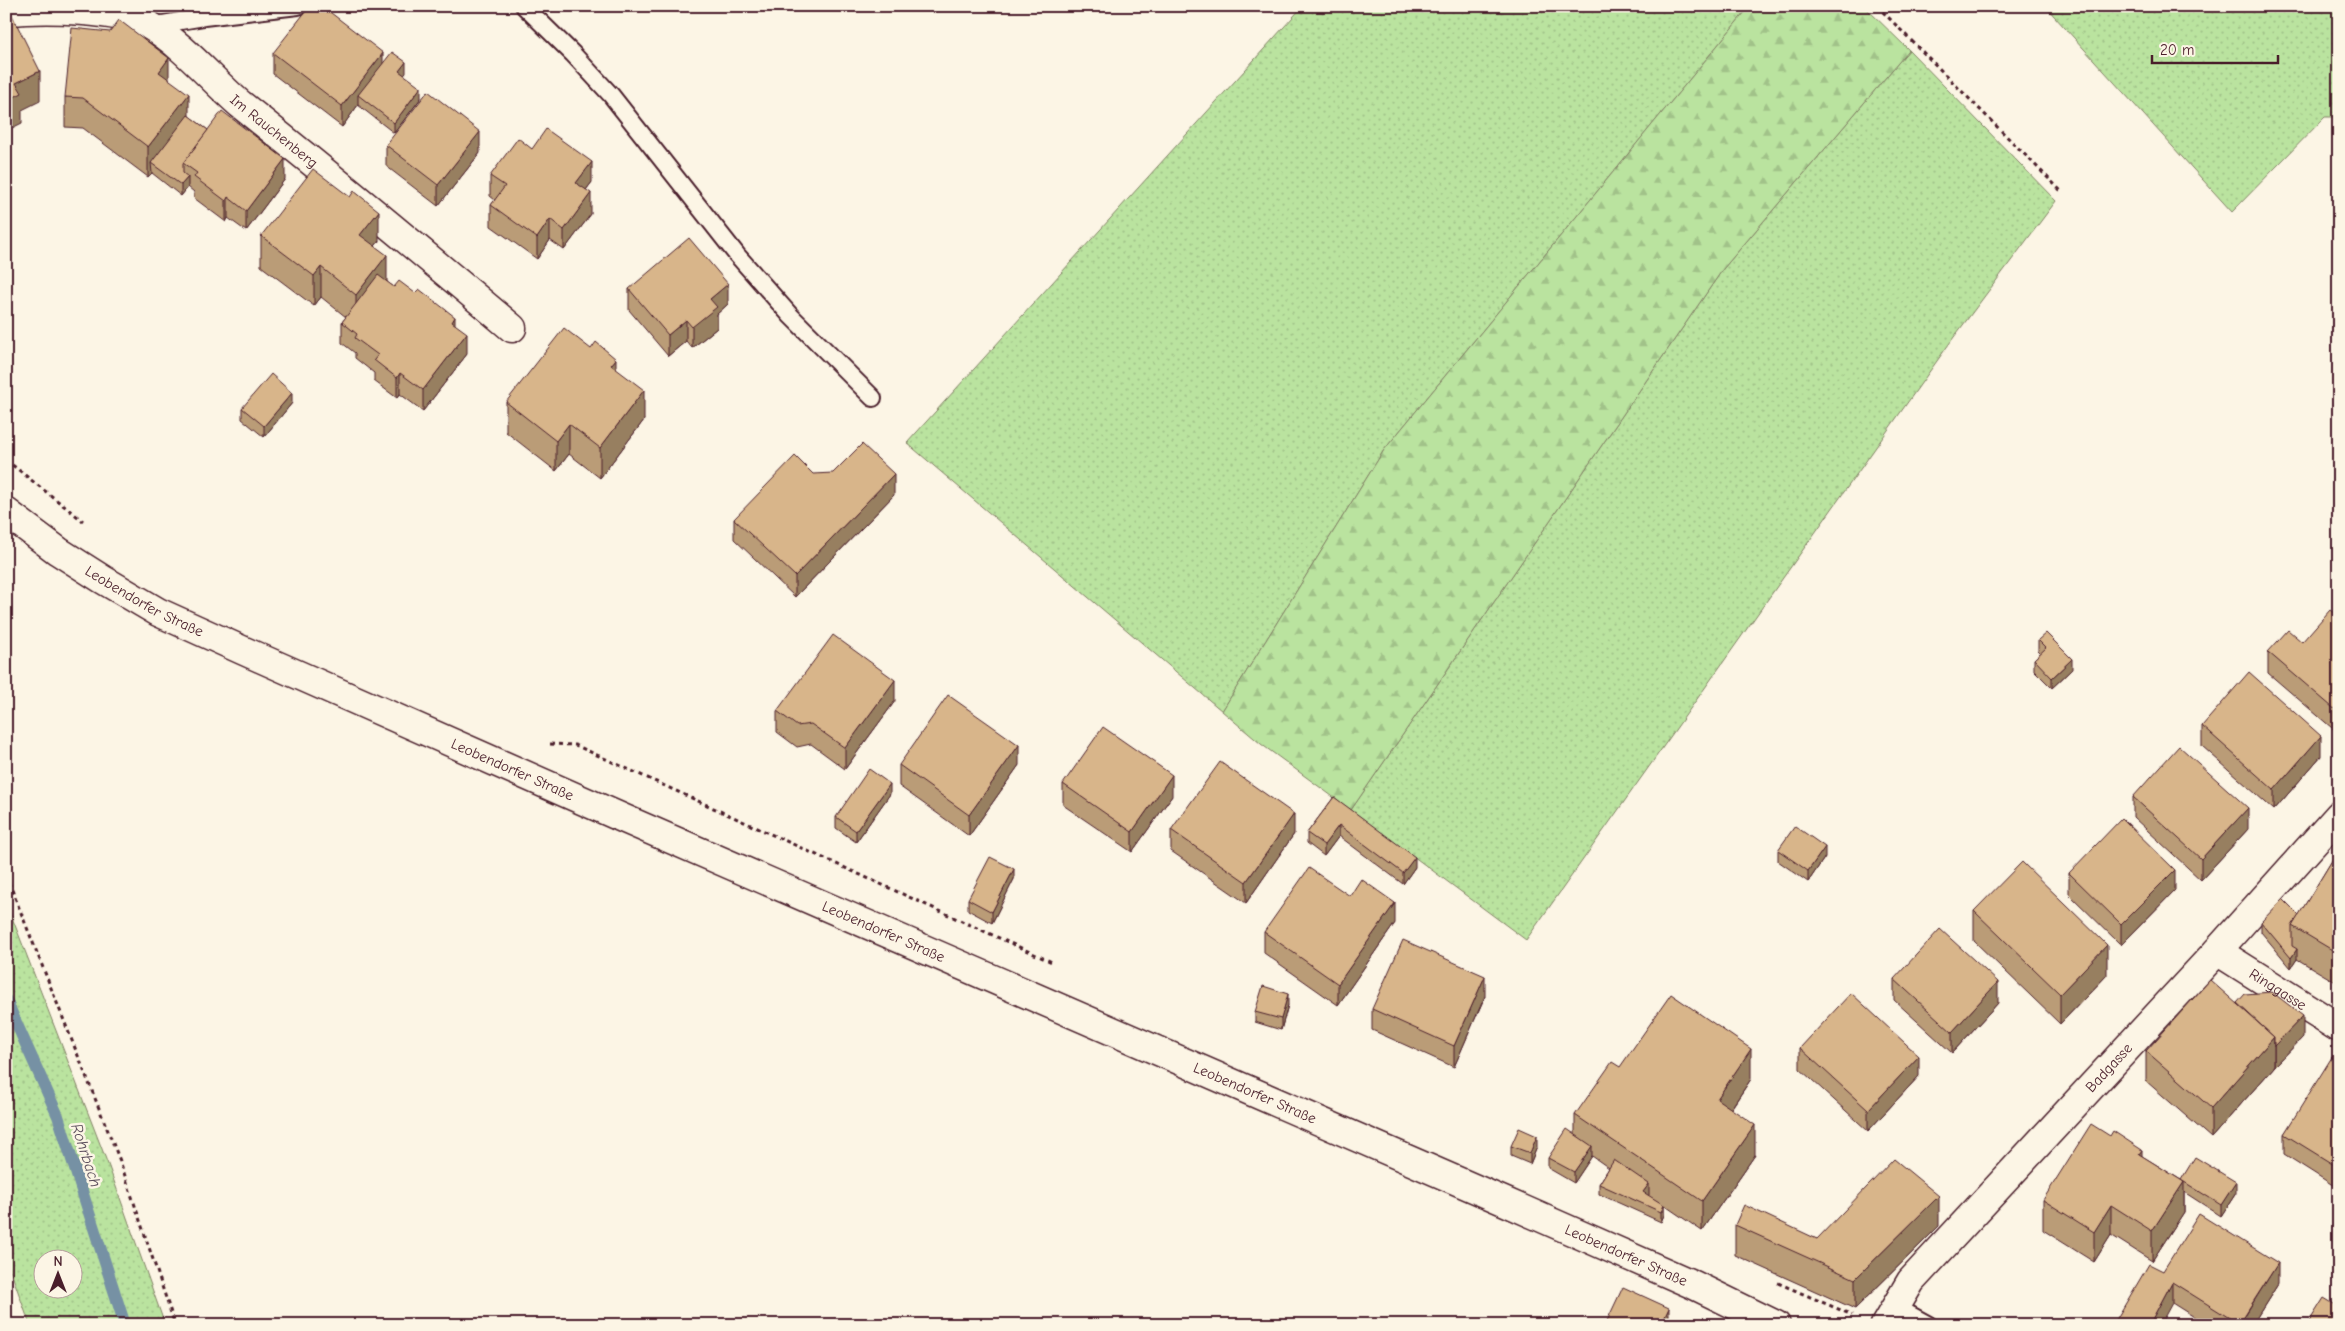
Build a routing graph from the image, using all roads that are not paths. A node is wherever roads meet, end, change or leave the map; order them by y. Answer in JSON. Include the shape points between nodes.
{"nodes":[{"id":1,"x":298,"y":6,"type":"edge"},
{"id":2,"x":524,"y":6,"type":"edge"},
{"id":3,"x":6,"y":12,"type":"edge"},
{"id":4,"x":151,"y":26,"type":"junction"},
{"id":5,"x":512,"y":328,"type":"dead end"},
{"id":6,"x":873,"y":398,"type":"dead end"},
{"id":7,"x":6,"y":512,"type":"edge"},
{"id":8,"x":2339,"y":815,"type":"edge"},
{"id":9,"x":2217,"y":952,"type":"junction"},
{"id":10,"x":2339,"y":1028,"type":"edge"},
{"id":11,"x":1880,"y":1317,"type":"edge"},
{"id":12,"x":1776,"y":1325,"type":"edge"},
{"id":13,"x":1929,"y":1325,"type":"edge"}],
"edges":[{"from":1,"to":4,"type":"lane"},
{"from":2,"to":6,"type":"lane","via":[[611,94],[737,254],[790,315]]},
{"from":3,"to":4,"type":"main road","name":"Im Rauchenberg","via":[[50,10],[93,13],[123,16]]},
{"from":4,"to":5,"type":"main road","name":"Im Rauchenberg"},
{"from":7,"to":12,"type":"main road","name":"Leobendorfer Straße","via":[[102,580],[158,612],[1508,1203]]},
{"from":8,"to":9,"type":"main road","name":"Badgasse"},
{"from":9,"to":10,"type":"main road","name":"Ringgasse"},
{"from":9,"to":11,"type":"main road","name":"Badgasse"},
{"from":11,"to":13,"type":"lane"}]}
